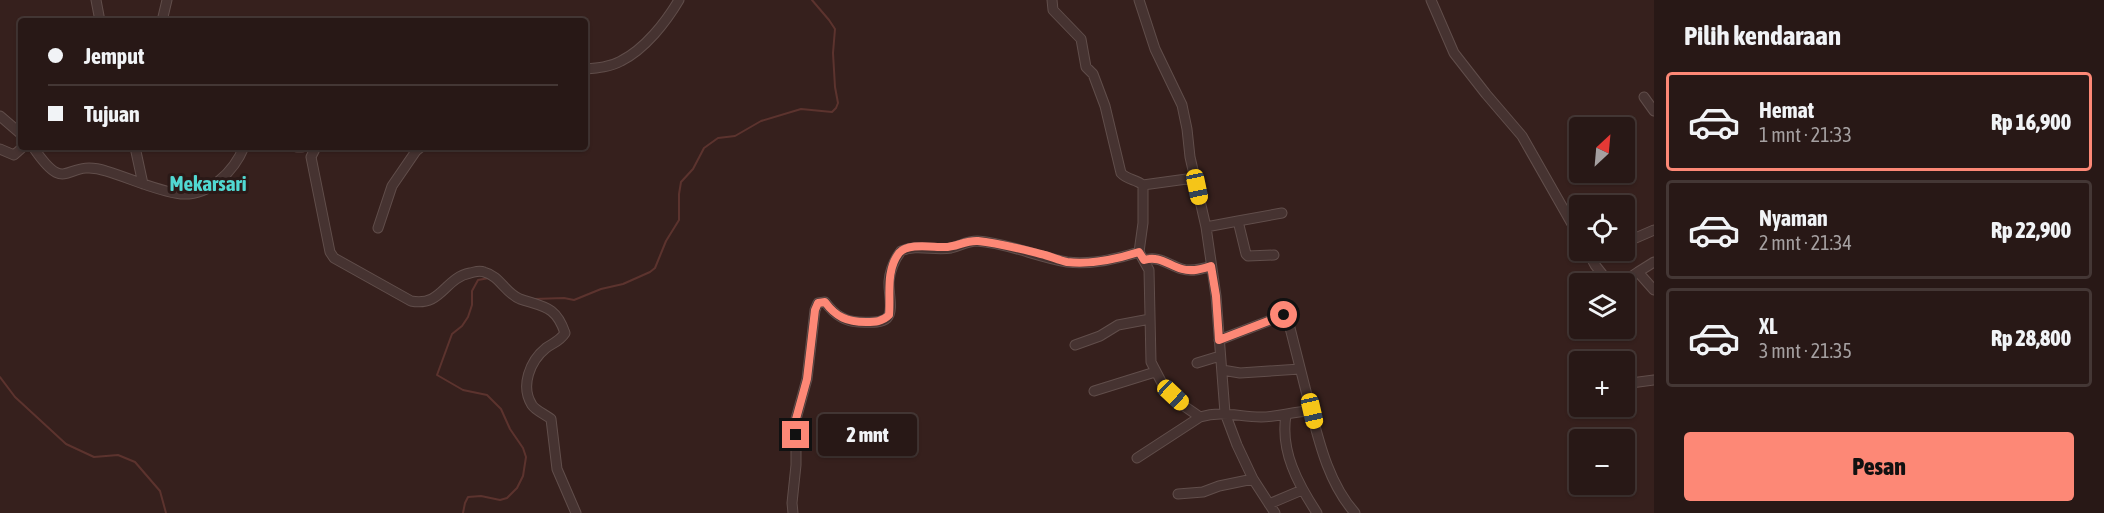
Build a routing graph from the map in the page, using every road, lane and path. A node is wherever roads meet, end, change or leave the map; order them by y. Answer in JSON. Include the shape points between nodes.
{"nodes":[{"id":1,"x":96,"y":0,"type":"edge"},
{"id":2,"x":167,"y":0,"type":"edge"},
{"id":3,"x":679,"y":0,"type":"edge"},
{"id":4,"x":1052,"y":0,"type":"edge"},
{"id":5,"x":1139,"y":0,"type":"edge"},
{"id":6,"x":1431,"y":0,"type":"edge"},
{"id":7,"x":99,"y":18,"type":"edge"},
{"id":8,"x":163,"y":18,"type":"edge"},
{"id":9,"x":588,"y":69,"type":"edge"},
{"id":10,"x":1644,"y":97,"type":"dead end"},
{"id":11,"x":1654,"y":111,"type":"edge"},
{"id":12,"x":0,"y":116,"type":"edge"},
{"id":13,"x":18,"y":131,"type":"edge"},
{"id":14,"x":0,"y":149,"type":"edge"},
{"id":15,"x":20,"y":150,"type":"edge"},
{"id":16,"x":35,"y":150,"type":"edge"},
{"id":17,"x":136,"y":150,"type":"edge"},
{"id":18,"x":242,"y":150,"type":"edge"},
{"id":19,"x":314,"y":150,"type":"edge"},
{"id":20,"x":416,"y":150,"type":"edge"},
{"id":21,"x":1194,"y":178,"type":"junction"},
{"id":22,"x":143,"y":184,"type":"junction"},
{"id":23,"x":1143,"y":185,"type":"junction"},
{"id":24,"x":1282,"y":213,"type":"dead end"},
{"id":25,"x":1569,"y":218,"type":"edge"},
{"id":26,"x":1238,"y":221,"type":"junction"},
{"id":27,"x":1206,"y":227,"type":"junction"},
{"id":28,"x":378,"y":228,"type":"dead end"},
{"id":29,"x":1654,"y":230,"type":"edge"},
{"id":30,"x":1635,"y":238,"type":"edge"},
{"id":31,"x":1274,"y":255,"type":"dead end"},
{"id":32,"x":1142,"y":256,"type":"junction"},
{"id":33,"x":1654,"y":262,"type":"edge"},
{"id":34,"x":1211,"y":266,"type":"junction"},
{"id":35,"x":1638,"y":272,"type":"junction"},
{"id":36,"x":1635,"y":274,"type":"edge"},
{"id":37,"x":1654,"y":290,"type":"edge"},
{"id":38,"x":1150,"y":319,"type":"junction"},
{"id":39,"x":1219,"y":340,"type":"junction"},
{"id":40,"x":1075,"y":345,"type":"dead end"},
{"id":41,"x":1220,"y":356,"type":"junction"},
{"id":42,"x":1197,"y":363,"type":"dead end"},
{"id":43,"x":1300,"y":369,"type":"junction"},
{"id":44,"x":1222,"y":370,"type":"junction"},
{"id":45,"x":1155,"y":372,"type":"junction"},
{"id":46,"x":1654,"y":380,"type":"edge"},
{"id":47,"x":1635,"y":382,"type":"edge"},
{"id":48,"x":1095,"y":391,"type":"dead end"},
{"id":49,"x":1312,"y":411,"type":"junction"},
{"id":50,"x":1224,"y":412,"type":"junction"},
{"id":51,"x":1286,"y":415,"type":"junction"},
{"id":52,"x":1200,"y":417,"type":"junction"},
{"id":53,"x":1137,"y":458,"type":"dead end"},
{"id":54,"x":1253,"y":479,"type":"junction"},
{"id":55,"x":1302,"y":490,"type":"junction"},
{"id":56,"x":1178,"y":494,"type":"dead end"},
{"id":57,"x":1269,"y":504,"type":"junction"},
{"id":58,"x":576,"y":513,"type":"edge"},
{"id":59,"x":793,"y":513,"type":"edge"},
{"id":60,"x":1275,"y":513,"type":"edge"},
{"id":61,"x":1317,"y":513,"type":"edge"},
{"id":62,"x":1355,"y":513,"type":"edge"}],
"edges":[{"from":1,"to":7,"type":"street"},
{"from":2,"to":8,"type":"street"},
{"from":3,"to":9,"type":"street","via":[[633,53],[622,61]]},
{"from":4,"to":23,"type":"street","via":[[1053,10],[1081,39],[1086,67],[1093,74],[1105,106],[1121,173]]},
{"from":5,"to":21,"type":"street","via":[[1155,49],[1182,105]]},
{"from":6,"to":25,"type":"street","via":[[1454,53],[1522,135]]},
{"from":10,"to":11,"type":"street"},
{"from":12,"to":13,"type":"street"},
{"from":14,"to":15,"type":"street","via":[[14,155]]},
{"from":16,"to":22,"type":"street","via":[[56,174],[94,168]]},
{"from":17,"to":22,"type":"street"},
{"from":18,"to":22,"type":"street","via":[[231,170],[207,188],[181,194]]},
{"from":19,"to":58,"type":"street","via":[[311,157],[334,258],[411,301],[426,302],[458,276],[479,271],[494,276],[512,296],[548,307],[557,318],[565,333],[530,368],[528,395],[532,405],[551,419],[557,469]]},
{"from":20,"to":28,"type":"street","via":[[392,186]]},
{"from":21,"to":23,"type":"street"},
{"from":21,"to":27,"type":"street"},
{"from":23,"to":32,"type":"street"},
{"from":24,"to":26,"type":"street"},
{"from":26,"to":27,"type":"street"},
{"from":26,"to":31,"type":"street","via":[[1248,256]]},
{"from":27,"to":34,"type":"street"},
{"from":29,"to":30,"type":"street"},
{"from":32,"to":34,"type":"street","via":[[1161,259],[1183,270]]},
{"from":32,"to":38,"type":"street","via":[[1149,270]]},
{"from":32,"to":59,"type":"street","via":[[1067,262],[978,241],[951,248],[918,247],[897,255],[890,274],[889,315],[885,319],[848,321],[834,314],[825,302],[818,303],[807,379],[796,419]]},
{"from":33,"to":35,"type":"street"},
{"from":34,"to":39,"type":"street"},
{"from":35,"to":36,"type":"street"},
{"from":35,"to":37,"type":"street"},
{"from":38,"to":40,"type":"street","via":[[1118,325]]},
{"from":38,"to":45,"type":"street","via":[[1150,356]]},
{"from":39,"to":41,"type":"street"},
{"from":39,"to":43,"type":"street","via":[[1285,315]]},
{"from":41,"to":42,"type":"street"},
{"from":41,"to":44,"type":"street"},
{"from":43,"to":44,"type":"street","via":[[1240,373]]},
{"from":43,"to":49,"type":"street"},
{"from":44,"to":50,"type":"street"},
{"from":45,"to":48,"type":"street"},
{"from":45,"to":52,"type":"street","via":[[1163,385]]},
{"from":46,"to":47,"type":"street"},
{"from":49,"to":51,"type":"street"},
{"from":49,"to":62,"type":"street","via":[[1319,442],[1339,489]]},
{"from":50,"to":51,"type":"street","via":[[1260,417]]},
{"from":50,"to":52,"type":"street"},
{"from":50,"to":54,"type":"street"},
{"from":51,"to":55,"type":"street","via":[[1287,454]]},
{"from":52,"to":53,"type":"street"},
{"from":54,"to":56,"type":"street"},
{"from":54,"to":57,"type":"street"},
{"from":55,"to":57,"type":"street"},
{"from":55,"to":61,"type":"street"},
{"from":57,"to":60,"type":"street"}]}
